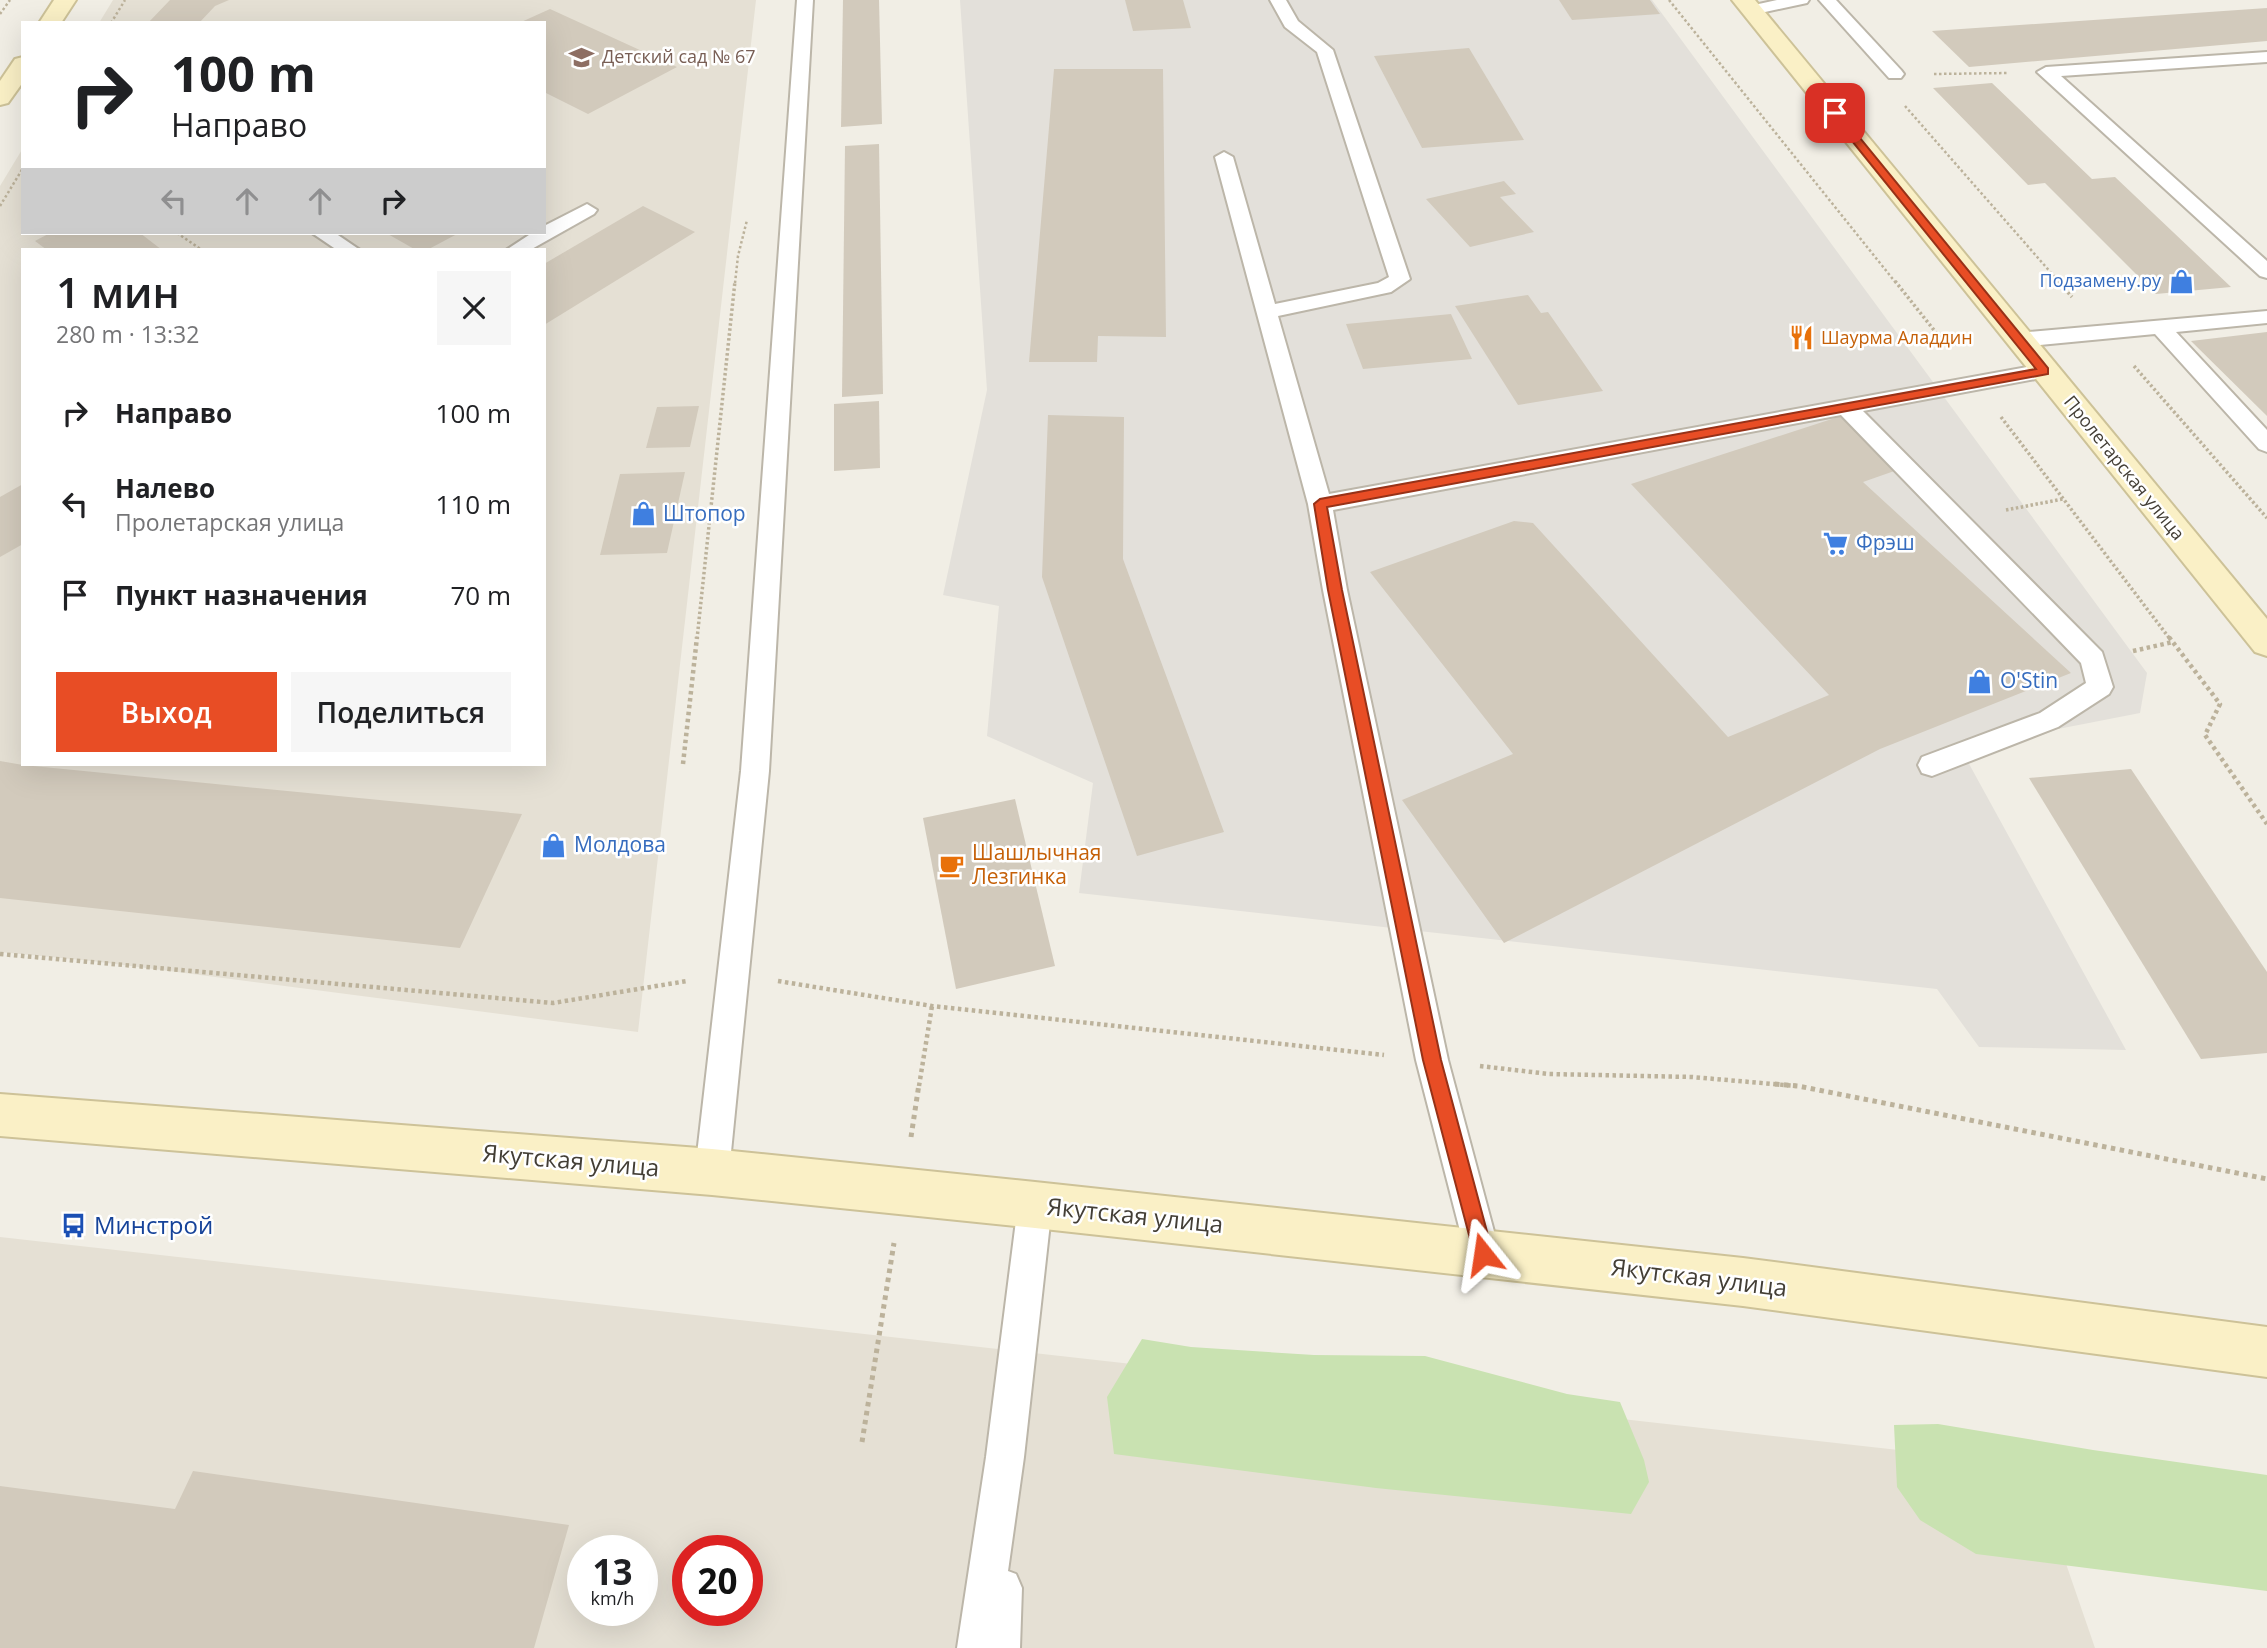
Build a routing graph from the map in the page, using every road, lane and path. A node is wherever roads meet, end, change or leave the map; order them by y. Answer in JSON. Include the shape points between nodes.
{"nodes":[{"id":1,"x":10,"y":0,"type":"edge"},
{"id":2,"x":65,"y":0,"type":"edge"},
{"id":3,"x":125,"y":0,"type":"edge"},
{"id":4,"x":805,"y":0,"type":"edge"},
{"id":5,"x":1278,"y":0,"type":"edge"},
{"id":6,"x":1801,"y":0,"type":"edge"},
{"id":7,"x":1826,"y":0,"type":"edge"},
{"id":8,"x":1747,"y":5,"type":"edge"},
{"id":9,"x":0,"y":14,"type":"edge"},
{"id":10,"x":51,"y":21,"type":"edge"},
{"id":11,"x":112,"y":21,"type":"edge"},
{"id":12,"x":2267,"y":57,"type":"edge"},
{"id":13,"x":20,"y":71,"type":"edge"},
{"id":14,"x":2046,"y":72,"type":"junction"},
{"id":15,"x":1895,"y":74,"type":"junction"},
{"id":16,"x":0,"y":98,"type":"edge"},
{"id":17,"x":1224,"y":157,"type":"dead end"},
{"id":18,"x":21,"y":172,"type":"edge"},
{"id":19,"x":0,"y":206,"type":"edge"},
{"id":20,"x":587,"y":210,"type":"dead end"},
{"id":21,"x":747,"y":219,"type":"dead end"},
{"id":22,"x":546,"y":233,"type":"edge"},
{"id":23,"x":180,"y":235,"type":"edge"},
{"id":24,"x":325,"y":235,"type":"edge"},
{"id":25,"x":543,"y":235,"type":"edge"},
{"id":26,"x":199,"y":248,"type":"edge"},
{"id":27,"x":346,"y":248,"type":"edge"},
{"id":28,"x":520,"y":248,"type":"edge"},
{"id":29,"x":2267,"y":272,"type":"edge"},
{"id":30,"x":1267,"y":312,"type":"junction"},
{"id":31,"x":2267,"y":317,"type":"edge"},
{"id":32,"x":2159,"y":326,"type":"junction"},
{"id":33,"x":2102,"y":331,"type":"junction"},
{"id":34,"x":2018,"y":340,"type":"junction"},
{"id":35,"x":2044,"y":371,"type":"junction"},
{"id":36,"x":1847,"y":408,"type":"junction"},
{"id":37,"x":2267,"y":444,"type":"edge"},
{"id":38,"x":2063,"y":499,"type":"dead end"},
{"id":39,"x":1320,"y":504,"type":"junction"},
{"id":40,"x":2267,"y":518,"type":"edge"},
{"id":41,"x":1957,"y":520,"type":"junction"},
{"id":42,"x":2267,"y":643,"type":"edge"},
{"id":43,"x":683,"y":764,"type":"dead end"},
{"id":44,"x":1932,"y":765,"type":"dead end"},
{"id":45,"x":0,"y":954,"type":"edge"},
{"id":46,"x":734,"y":973,"type":"junction"},
{"id":47,"x":1432,"y":1060,"type":"junction"},
{"id":48,"x":0,"y":1115,"type":"edge"},
{"id":49,"x":712,"y":1172,"type":"junction"},
{"id":50,"x":2267,"y":1179,"type":"edge"},
{"id":51,"x":1035,"y":1205,"type":"junction"},
{"id":52,"x":1483,"y":1254,"type":"junction"},
{"id":53,"x":2267,"y":1352,"type":"edge"},
{"id":54,"x":1005,"y":1457,"type":"junction"},
{"id":55,"x":976,"y":1648,"type":"edge"},
{"id":56,"x":1000,"y":1648,"type":"edge"}],
"edges":[{"from":1,"to":9,"type":"path"},
{"from":2,"to":10,"type":"street"},
{"from":3,"to":11,"type":"path"},
{"from":4,"to":46,"type":"lane","via":[[755,771]]},
{"from":5,"to":30,"type":"lane","via":[[1291,24],[1325,50],[1400,279],[1384,289]]},
{"from":6,"to":8,"type":"lane"},
{"from":7,"to":15,"type":"lane"},
{"from":8,"to":34,"type":"street","name":"Пролетарская улица"},
{"from":12,"to":14,"type":"lane"},
{"from":13,"to":16,"type":"street"},
{"from":14,"to":15,"type":"path"},
{"from":14,"to":29,"type":"lane"},
{"from":15,"to":33,"type":"path","via":[[1877,75]]},
{"from":17,"to":30,"type":"lane"},
{"from":18,"to":19,"type":"path"},
{"from":20,"to":22,"type":"lane"},
{"from":21,"to":43,"type":"path","via":[[738,256]]},
{"from":23,"to":26,"type":"path"},
{"from":24,"to":27,"type":"lane"},
{"from":25,"to":28,"type":"lane"},
{"from":30,"to":39,"type":"lane"},
{"from":31,"to":32,"type":"lane"},
{"from":32,"to":33,"type":"lane"},
{"from":32,"to":37,"type":"lane"},
{"from":33,"to":34,"type":"lane"},
{"from":33,"to":40,"type":"path"},
{"from":34,"to":35,"type":"street","name":"Пролетарская улица"},
{"from":35,"to":36,"type":"lane"},
{"from":35,"to":42,"type":"street","name":"Пролетарская улица"},
{"from":36,"to":39,"type":"lane"},
{"from":36,"to":41,"type":"lane"},
{"from":38,"to":41,"type":"path"},
{"from":39,"to":47,"type":"lane"},
{"from":41,"to":44,"type":"lane","via":[[2093,659],[2100,687],[2049,720]]},
{"from":45,"to":46,"type":"path","via":[[553,1003]]},
{"from":46,"to":47,"type":"path","via":[[932,1006]]},
{"from":46,"to":49,"type":"lane"},
{"from":47,"to":50,"type":"path","via":[[1549,1074],[1692,1077],[1798,1086]]},
{"from":47,"to":52,"type":"lane"},
{"from":48,"to":49,"type":"street","name":"Якутская улица"},
{"from":49,"to":51,"type":"street","name":"Якутская улица"},
{"from":51,"to":52,"type":"street","name":"Якутская улица"},
{"from":51,"to":54,"type":"lane"},
{"from":52,"to":53,"type":"street","name":"Якутская улица","via":[[1743,1282]]},
{"from":54,"to":55,"type":"lane"},
{"from":54,"to":56,"type":"lane"}]}
